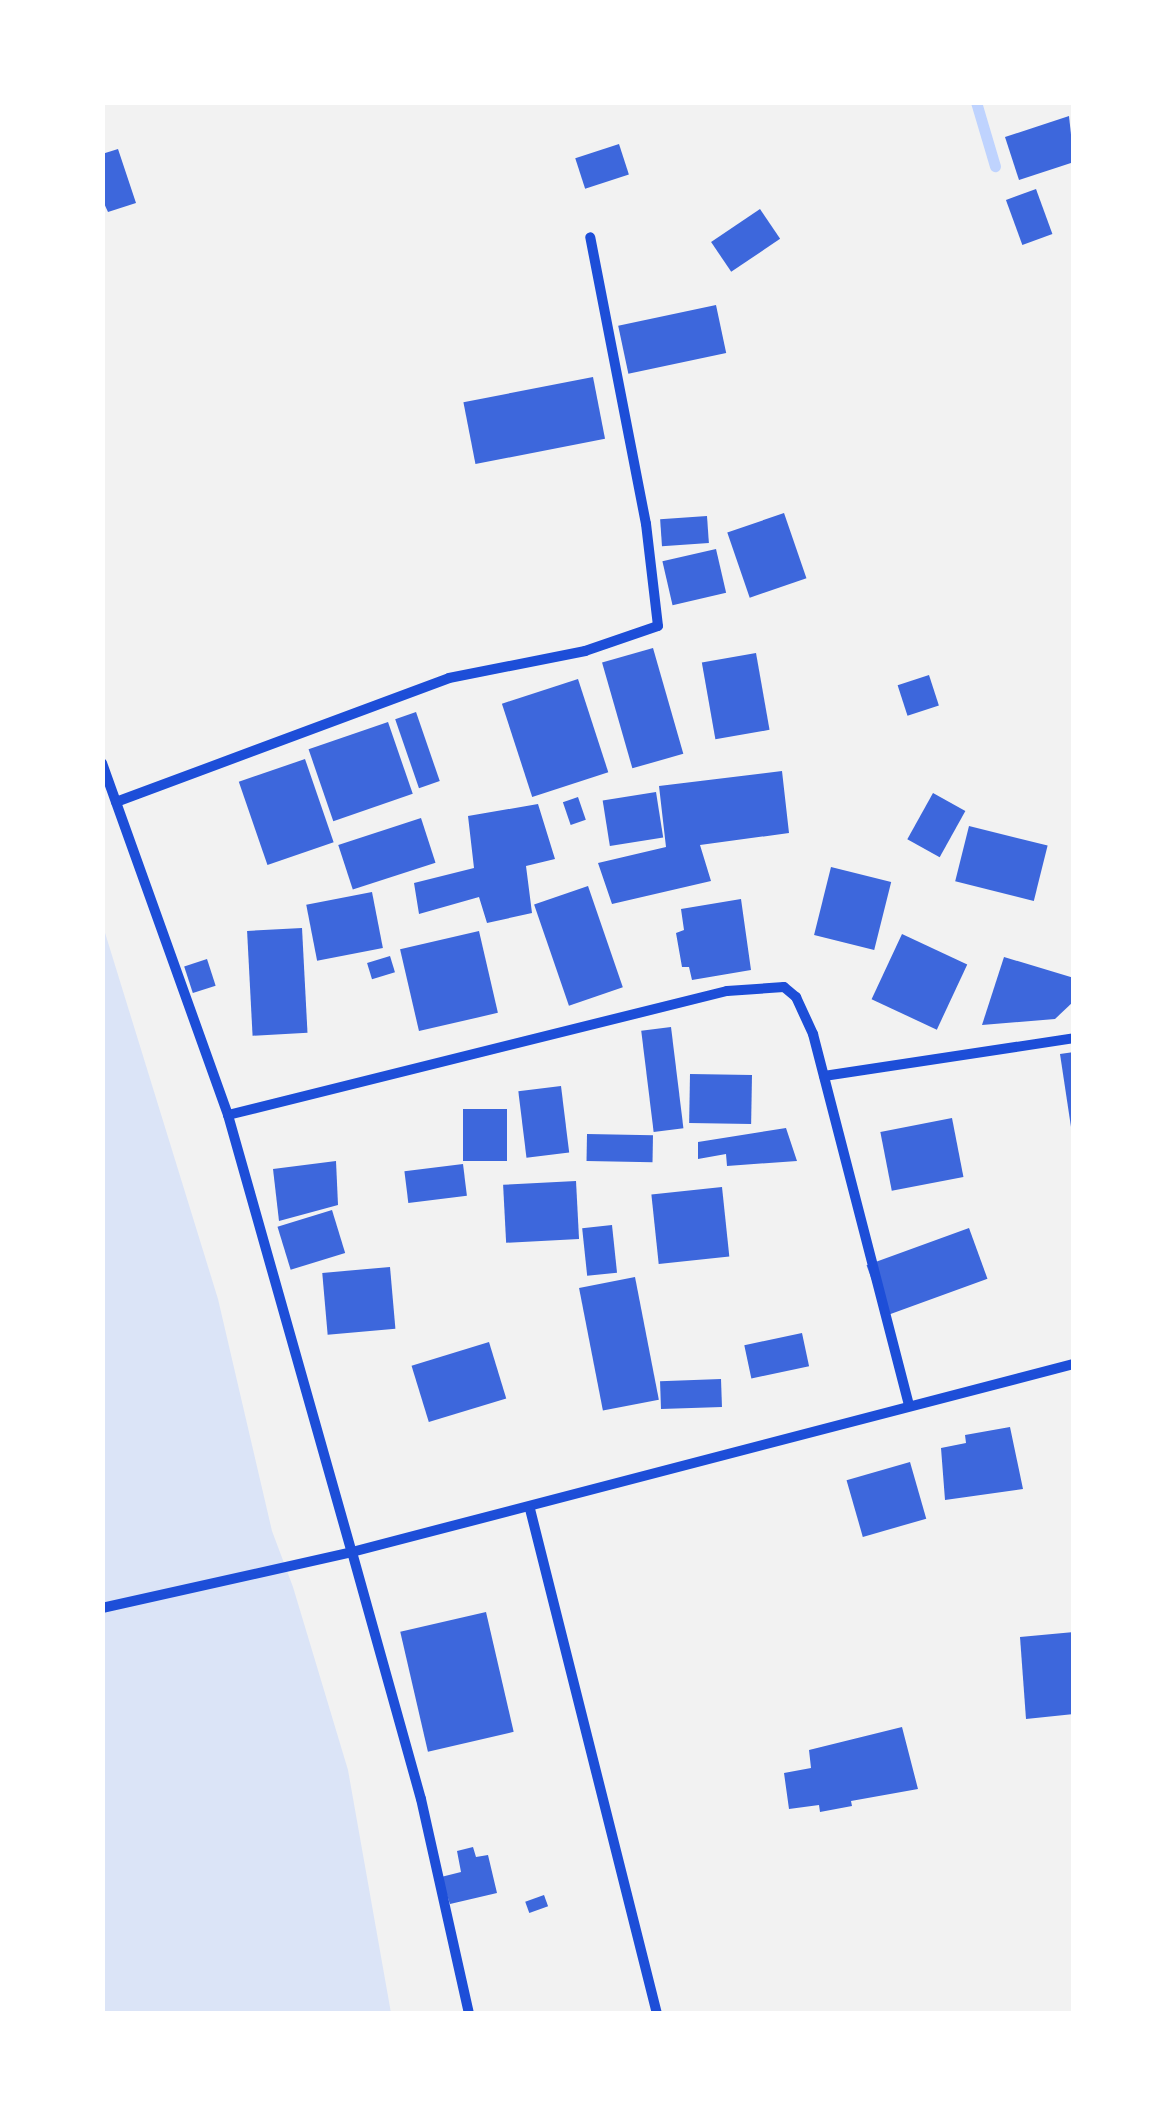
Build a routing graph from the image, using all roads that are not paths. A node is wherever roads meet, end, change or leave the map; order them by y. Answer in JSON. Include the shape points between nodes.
{"nodes":[{"id":1,"x":590,"y":237,"type":"dead end"},
{"id":2,"x":102,"y":763,"type":"edge"},
{"id":3,"x":116,"y":802,"type":"junction"},
{"id":4,"x":1074,"y":1038,"type":"edge"},
{"id":5,"x":824,"y":1076,"type":"junction"},
{"id":6,"x":228,"y":1116,"type":"junction"},
{"id":7,"x":1074,"y":1364,"type":"edge"},
{"id":8,"x":909,"y":1406,"type":"junction"},
{"id":9,"x":530,"y":1508,"type":"junction"},
{"id":10,"x":352,"y":1552,"type":"junction"},
{"id":11,"x":102,"y":1608,"type":"edge"},
{"id":12,"x":469,"y":2014,"type":"edge"},
{"id":13,"x":657,"y":2014,"type":"edge"}],
"edges":[{"from":1,"to":3,"type":"street","via":[[646,524],[658,626],[584,650],[449,678]]},
{"from":2,"to":3,"type":"street"},
{"from":3,"to":6,"type":"street"},
{"from":4,"to":5,"type":"street"},
{"from":5,"to":6,"type":"street","via":[[796,997],[784,987],[766,986]]},
{"from":5,"to":8,"type":"street"},
{"from":6,"to":10,"type":"street"},
{"from":7,"to":8,"type":"street"},
{"from":8,"to":9,"type":"street"},
{"from":9,"to":10,"type":"street"},
{"from":9,"to":13,"type":"street"},
{"from":10,"to":11,"type":"street"},
{"from":10,"to":12,"type":"street","via":[[422,1799]]}]}
